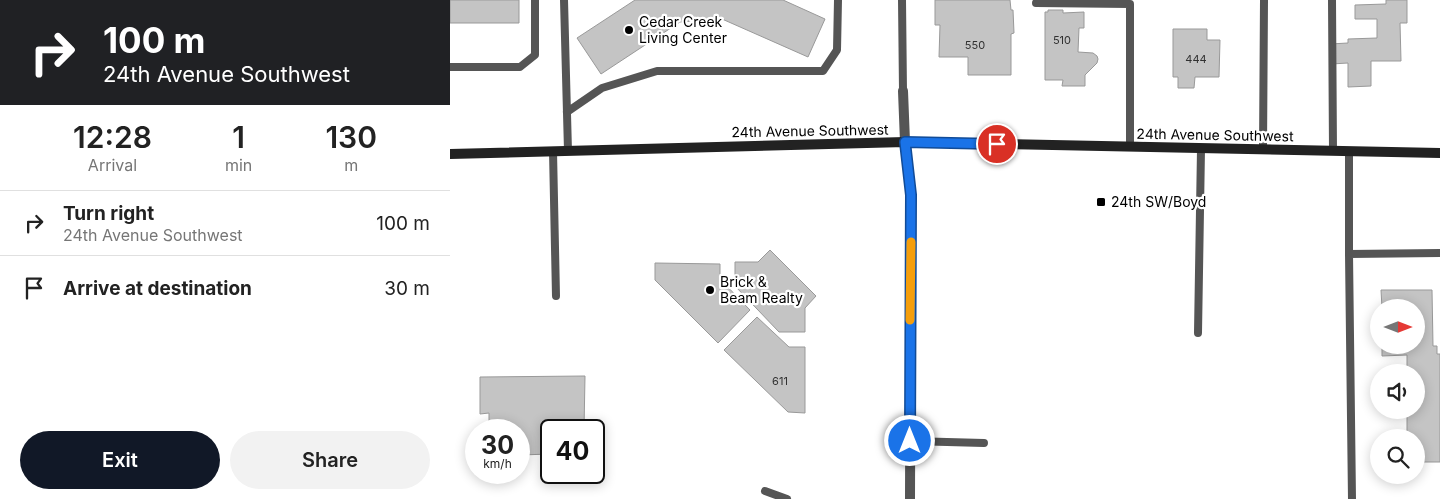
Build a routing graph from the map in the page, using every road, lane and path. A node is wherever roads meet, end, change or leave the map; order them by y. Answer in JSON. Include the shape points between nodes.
{"nodes":[{"id":1,"x":535,"y":0,"type":"edge"},
{"id":2,"x":564,"y":0,"type":"edge"},
{"id":3,"x":838,"y":0,"type":"edge"},
{"id":4,"x":902,"y":0,"type":"edge"},
{"id":5,"x":1264,"y":0,"type":"edge"},
{"id":6,"x":1332,"y":0,"type":"edge"},
{"id":7,"x":1036,"y":3,"type":"dead end"},
{"id":8,"x":450,"y":67,"type":"edge"},
{"id":9,"x":903,"y":91,"type":"joint"},
{"id":10,"x":567,"y":112,"type":"junction"},
{"id":11,"x":905,"y":142,"type":"junction"},
{"id":12,"x":1130,"y":147,"type":"junction"},
{"id":13,"x":1201,"y":148,"type":"junction"},
{"id":14,"x":1263,"y":150,"type":"junction"},
{"id":15,"x":553,"y":151,"type":"junction"},
{"id":16,"x":568,"y":151,"type":"junction"},
{"id":17,"x":1333,"y":151,"type":"junction"},
{"id":18,"x":1349,"y":152,"type":"junction"},
{"id":19,"x":450,"y":154,"type":"edge"},
{"id":20,"x":1440,"y":154,"type":"edge"},
{"id":21,"x":1440,"y":253,"type":"edge"},
{"id":22,"x":1349,"y":254,"type":"junction"},
{"id":23,"x":556,"y":296,"type":"dead end"},
{"id":24,"x":1198,"y":333,"type":"dead end"},
{"id":25,"x":910,"y":441,"type":"junction"},
{"id":26,"x":984,"y":443,"type":"dead end"},
{"id":27,"x":765,"y":491,"type":"dead end"},
{"id":28,"x":787,"y":499,"type":"edge"},
{"id":29,"x":910,"y":499,"type":"edge"},
{"id":30,"x":1352,"y":499,"type":"edge"}],
"edges":[{"from":1,"to":8,"type":"lane","via":[[535,55],[520,67]]},
{"from":2,"to":10,"type":"lane"},
{"from":3,"to":10,"type":"lane","via":[[837,50],[823,71],[657,71],[602,88]]},
{"from":4,"to":9,"type":"lane"},
{"from":5,"to":14,"type":"lane"},
{"from":6,"to":17,"type":"lane"},
{"from":7,"to":12,"type":"lane","via":[[1130,4]]},
{"from":9,"to":11,"type":"street"},
{"from":10,"to":16,"type":"lane"},
{"from":11,"to":12,"type":"main road","name":"24th Avenue Southwest"},
{"from":11,"to":16,"type":"main road","name":"24th Avenue Southwest"},
{"from":11,"to":25,"type":"street","via":[[911,195]]},
{"from":12,"to":13,"type":"main road","name":"24th Avenue Southwest"},
{"from":13,"to":14,"type":"main road","name":"24th Avenue Southwest"},
{"from":13,"to":24,"type":"lane"},
{"from":14,"to":17,"type":"main road","name":"24th Avenue Southwest"},
{"from":15,"to":16,"type":"main road","name":"24th Avenue Southwest"},
{"from":15,"to":19,"type":"main road","name":"24th Avenue Southwest"},
{"from":15,"to":23,"type":"lane"},
{"from":17,"to":18,"type":"main road","name":"24th Avenue Southwest"},
{"from":18,"to":20,"type":"main road","name":"24th Avenue Southwest"},
{"from":18,"to":22,"type":"lane"},
{"from":21,"to":22,"type":"lane"},
{"from":22,"to":30,"type":"lane"},
{"from":25,"to":26,"type":"lane"},
{"from":25,"to":29,"type":"street"},
{"from":27,"to":28,"type":"lane"}]}
